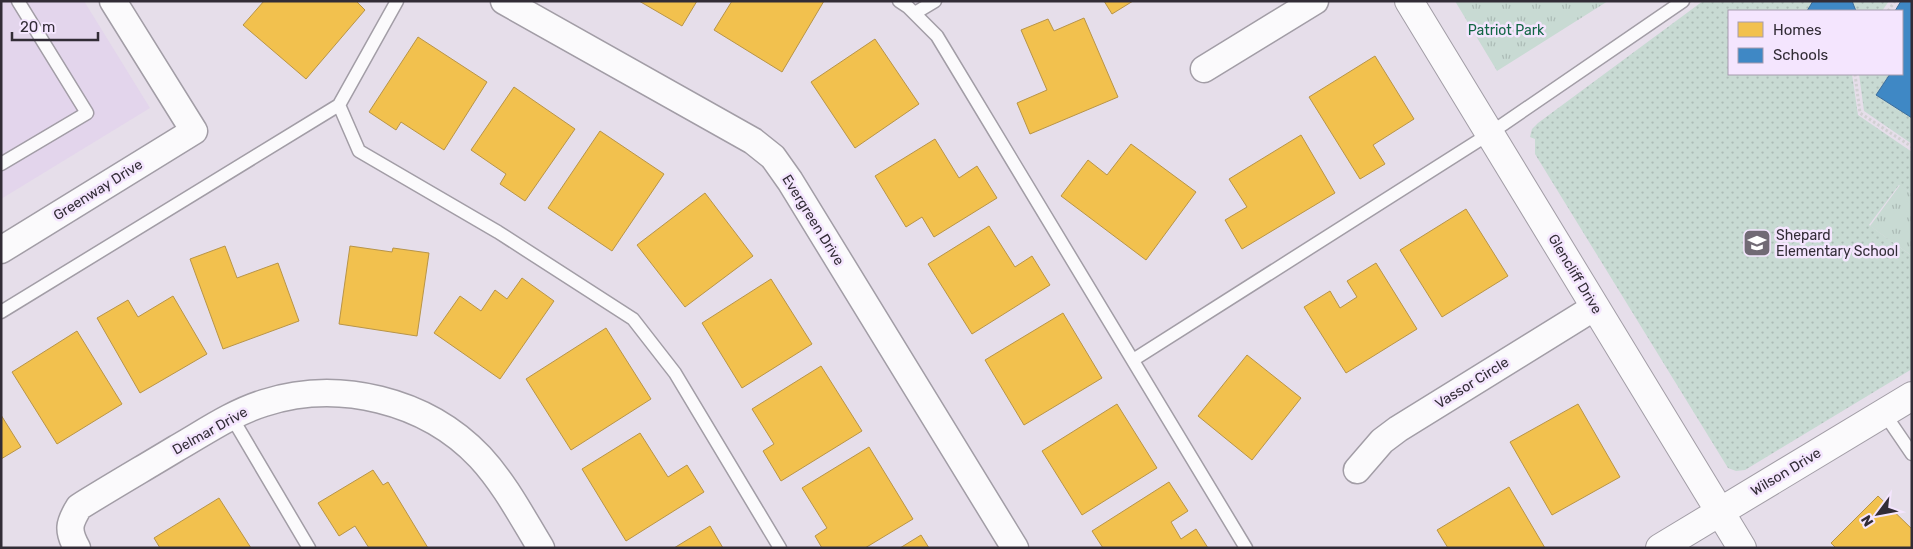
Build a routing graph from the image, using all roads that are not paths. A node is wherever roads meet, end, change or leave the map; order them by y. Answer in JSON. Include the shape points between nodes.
{"nodes":[{"id":1,"x":18,"y":1,"type":"edge"},
{"id":2,"x":114,"y":1,"type":"edge"},
{"id":3,"x":397,"y":1,"type":"edge"},
{"id":4,"x":504,"y":1,"type":"edge"},
{"id":5,"x":899,"y":1,"type":"edge"},
{"id":6,"x":935,"y":1,"type":"edge"},
{"id":7,"x":1315,"y":1,"type":"edge"},
{"id":8,"x":1409,"y":1,"type":"edge"},
{"id":9,"x":1683,"y":1,"type":"edge"},
{"id":10,"x":915,"y":14,"type":"junction"},
{"id":11,"x":1204,"y":69,"type":"dead end"},
{"id":12,"x":339,"y":105,"type":"junction"},
{"id":13,"x":1489,"y":134,"type":"junction"},
{"id":14,"x":1,"y":164,"type":"edge"},
{"id":15,"x":1,"y":250,"type":"edge"},
{"id":16,"x":1595,"y":307,"type":"junction"},
{"id":17,"x":1,"y":312,"type":"edge"},
{"id":18,"x":1133,"y":360,"type":"junction"},
{"id":19,"x":1912,"y":396,"type":"edge"},
{"id":20,"x":1884,"y":413,"type":"junction"},
{"id":21,"x":231,"y":416,"type":"junction"},
{"id":22,"x":1912,"y":454,"type":"edge"},
{"id":23,"x":1357,"y":470,"type":"dead end"},
{"id":24,"x":1719,"y":513,"type":"junction"},
{"id":25,"x":77,"y":548,"type":"edge"},
{"id":26,"x":309,"y":548,"type":"edge"},
{"id":27,"x":541,"y":548,"type":"edge"},
{"id":28,"x":780,"y":548,"type":"edge"},
{"id":29,"x":1015,"y":548,"type":"edge"},
{"id":30,"x":1246,"y":548,"type":"edge"},
{"id":31,"x":1660,"y":548,"type":"edge"},
{"id":32,"x":1742,"y":548,"type":"edge"}],
"edges":[{"from":1,"to":14,"type":"lane","via":[[87,113]]},
{"from":2,"to":15,"type":"street","name":"Greenway Drive","via":[[194,131]]},
{"from":3,"to":12,"type":"lane"},
{"from":4,"to":29,"type":"street","name":"Evergreen Drive","via":[[753,141],[773,157],[796,189]]},
{"from":5,"to":10,"type":"lane"},
{"from":6,"to":10,"type":"lane"},
{"from":7,"to":11,"type":"street"},
{"from":8,"to":13,"type":"street","name":"Glencliff Drive"},
{"from":9,"to":13,"type":"lane"},
{"from":10,"to":18,"type":"lane","via":[[937,36]]},
{"from":12,"to":17,"type":"lane"},
{"from":12,"to":28,"type":"lane","via":[[359,152],[498,232],[633,319],[674,373]]},
{"from":13,"to":16,"type":"street","name":"Glencliff Drive"},
{"from":13,"to":18,"type":"lane"},
{"from":16,"to":23,"type":"street","name":"Vassor Circle","via":[[1398,429]]},
{"from":16,"to":24,"type":"street","name":"Glencliff Drive"},
{"from":18,"to":30,"type":"lane"},
{"from":19,"to":20,"type":"street","name":"Wilson Drive"},
{"from":20,"to":22,"type":"lane"},
{"from":20,"to":24,"type":"street","name":"Wilson Drive"},
{"from":21,"to":25,"type":"street","name":"Delmar Drive","via":[[79,507],[72,518],[70,530]]},
{"from":21,"to":26,"type":"lane"},
{"from":21,"to":27,"type":"street","name":"Delmar Drive","via":[[264,403],[340,393],[370,397],[429,418],[480,457],[503,485]]},
{"from":24,"to":31,"type":"street","name":"Wilson Drive"},
{"from":24,"to":32,"type":"street","name":"Glencliff Drive"}]}
